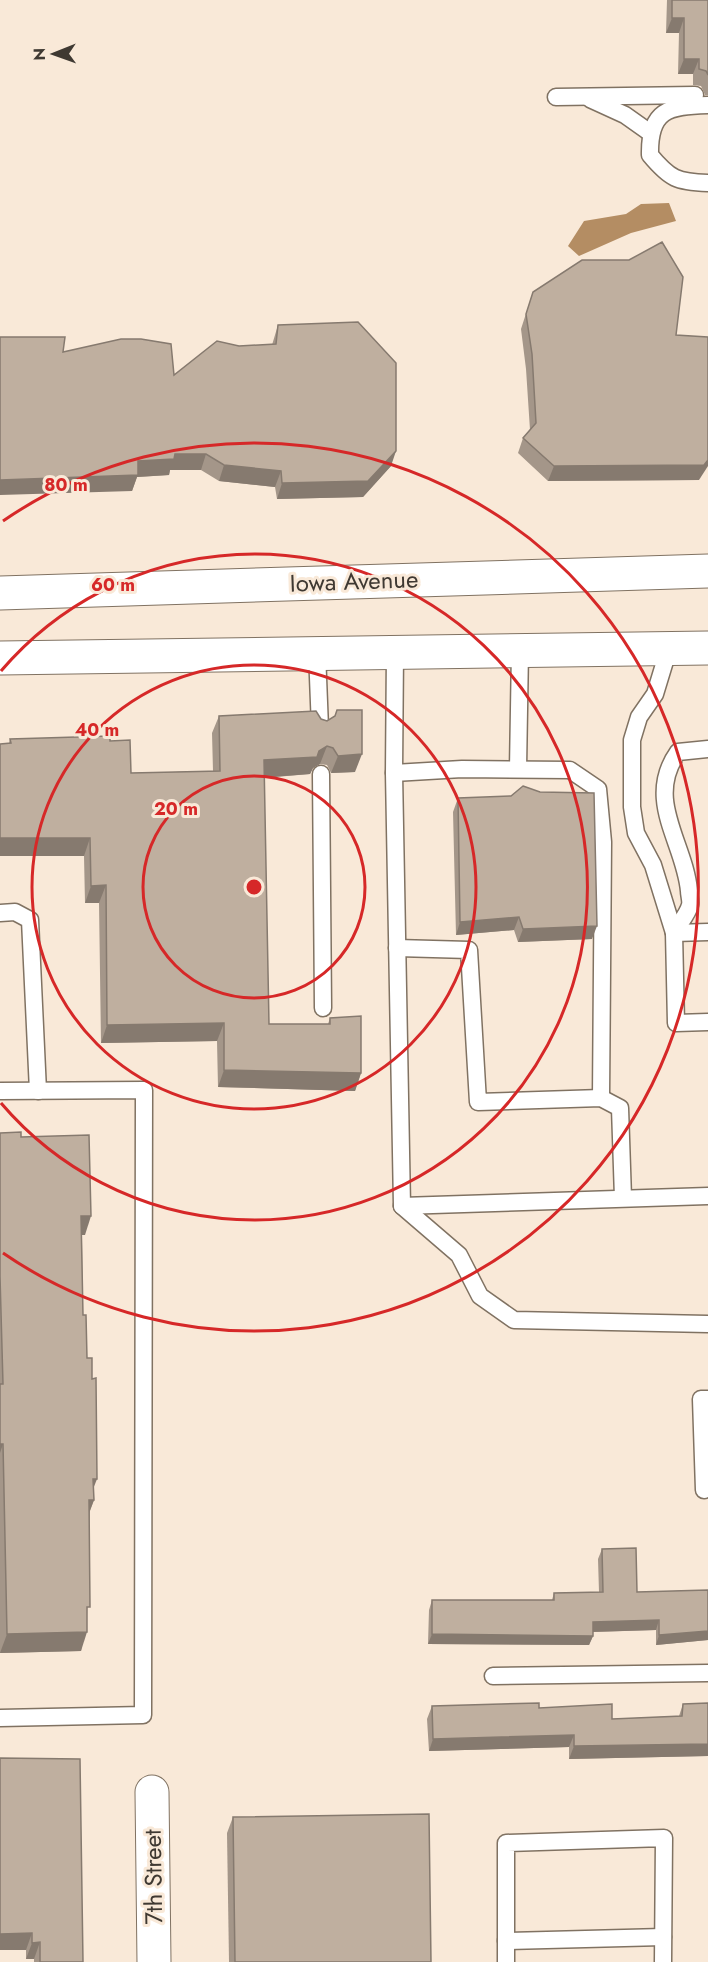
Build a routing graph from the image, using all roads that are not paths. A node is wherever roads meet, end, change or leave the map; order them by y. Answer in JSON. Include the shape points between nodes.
{"nodes":[{"id":1,"x":708,"y":95,"type":"edge"},
{"id":2,"x":555,"y":97,"type":"dead end"},
{"id":3,"x":583,"y":97,"type":"junction"},
{"id":4,"x":708,"y":105,"type":"edge"},
{"id":5,"x":649,"y":132,"type":"junction"},
{"id":6,"x":708,"y":183,"type":"edge"},
{"id":7,"x":708,"y":571,"type":"edge"},
{"id":8,"x":0,"y":593,"type":"edge"},
{"id":9,"x":669,"y":648,"type":"junction"},
{"id":10,"x":708,"y":648,"type":"edge"},
{"id":11,"x":520,"y":650,"type":"junction"},
{"id":12,"x":395,"y":651,"type":"junction"},
{"id":13,"x":317,"y":652,"type":"junction"},
{"id":14,"x":0,"y":658,"type":"edge"},
{"id":15,"x":320,"y":728,"type":"edge"},
{"id":16,"x":708,"y":749,"type":"edge"},
{"id":17,"x":518,"y":769,"type":"junction"},
{"id":18,"x":394,"y":773,"type":"junction"},
{"id":19,"x":321,"y":774,"type":"edge"},
{"id":20,"x":0,"y":913,"type":"edge"},
{"id":21,"x":708,"y":932,"type":"edge"},
{"id":22,"x":674,"y":933,"type":"junction"},
{"id":23,"x":397,"y":948,"type":"junction"},
{"id":24,"x":323,"y":1008,"type":"dead end"},
{"id":25,"x":708,"y":1022,"type":"edge"},
{"id":26,"x":0,"y":1091,"type":"edge"},
{"id":27,"x":38,"y":1091,"type":"junction"},
{"id":28,"x":601,"y":1098,"type":"junction"},
{"id":29,"x":708,"y":1196,"type":"edge"},
{"id":30,"x":623,"y":1198,"type":"junction"},
{"id":31,"x":402,"y":1206,"type":"junction"},
{"id":32,"x":708,"y":1324,"type":"edge"},
{"id":33,"x":708,"y":1399,"type":"edge"},
{"id":34,"x":704,"y":1490,"type":"dead end"},
{"id":35,"x":708,"y":1673,"type":"edge"},
{"id":36,"x":493,"y":1676,"type":"dead end"},
{"id":37,"x":0,"y":1718,"type":"edge"},
{"id":38,"x":152,"y":1792,"type":"dead end"},
{"id":39,"x":663,"y":1937,"type":"junction"},
{"id":40,"x":506,"y":1941,"type":"junction"},
{"id":41,"x":154,"y":1962,"type":"edge"},
{"id":42,"x":506,"y":1962,"type":"edge"},
{"id":43,"x":663,"y":1962,"type":"edge"}],
"edges":[{"from":1,"to":3,"type":"lane"},
{"from":2,"to":3,"type":"lane"},
{"from":3,"to":5,"type":"lane","via":[[625,115]]},
{"from":4,"to":5,"type":"lane","via":[[679,106],[662,114]]},
{"from":5,"to":6,"type":"lane","via":[[650,155],[670,176],[680,182]]},
{"from":7,"to":8,"type":"main road","name":"Iowa Avenue"},
{"from":9,"to":10,"type":"main road"},
{"from":9,"to":11,"type":"main road"},
{"from":9,"to":22,"type":"lane","via":[[655,694],[639,717],[632,740],[632,807],[636,833],[653,866]]},
{"from":11,"to":12,"type":"main road"},
{"from":11,"to":17,"type":"lane"},
{"from":12,"to":13,"type":"main road"},
{"from":12,"to":18,"type":"lane"},
{"from":13,"to":14,"type":"main road"},
{"from":13,"to":15,"type":"lane"},
{"from":16,"to":22,"type":"lane","via":[[678,752],[669,764],[665,789],[668,825],[687,871],[690,905]]},
{"from":17,"to":18,"type":"lane"},
{"from":17,"to":28,"type":"lane","via":[[570,770],[598,789],[603,842]]},
{"from":18,"to":23,"type":"lane"},
{"from":19,"to":24,"type":"lane"},
{"from":20,"to":27,"type":"lane","via":[[15,912],[30,920]]},
{"from":21,"to":22,"type":"lane"},
{"from":22,"to":25,"type":"lane","via":[[676,1023]]},
{"from":23,"to":28,"type":"lane","via":[[469,950],[478,1102]]},
{"from":23,"to":31,"type":"lane"},
{"from":26,"to":27,"type":"lane"},
{"from":27,"to":37,"type":"lane","via":[[144,1090],[143,1715]]},
{"from":28,"to":30,"type":"lane","via":[[620,1108]]},
{"from":29,"to":30,"type":"lane"},
{"from":30,"to":31,"type":"lane"},
{"from":31,"to":32,"type":"lane","via":[[459,1255],[480,1296],[514,1320]]},
{"from":33,"to":34,"type":"lane","via":[[701,1399]]},
{"from":35,"to":36,"type":"lane"},
{"from":38,"to":41,"type":"main road","name":"7th Street"},
{"from":39,"to":40,"type":"lane"},
{"from":39,"to":40,"type":"lane","via":[[664,1838],[506,1843]]},
{"from":39,"to":43,"type":"lane"},
{"from":40,"to":42,"type":"lane"}]}
